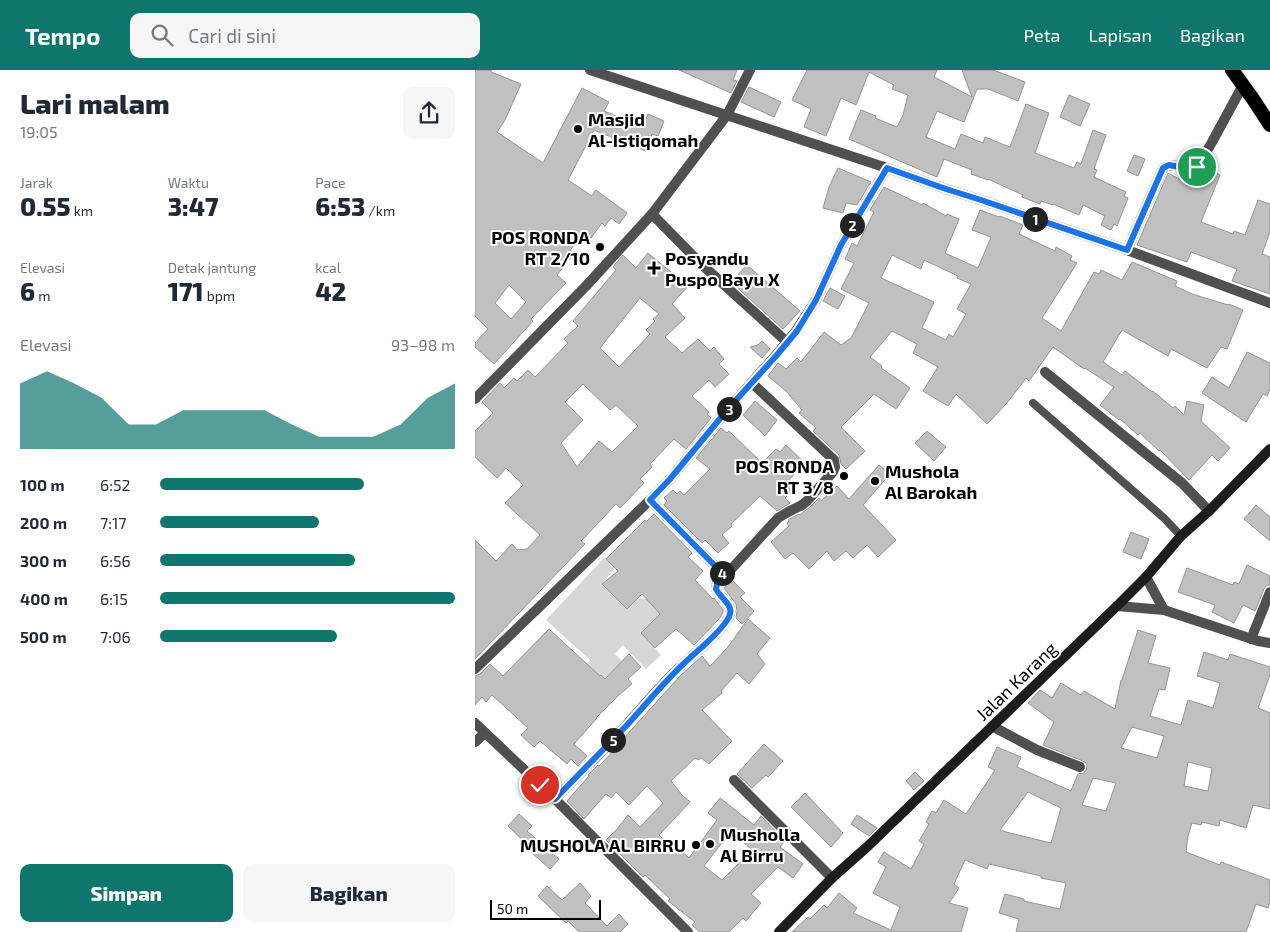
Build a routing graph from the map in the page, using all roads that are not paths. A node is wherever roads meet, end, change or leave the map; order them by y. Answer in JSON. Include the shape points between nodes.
{"nodes":[{"id":1,"x":750,"y":70,"type":"edge"},
{"id":2,"x":1232,"y":70,"type":"edge"},
{"id":3,"x":594,"y":71,"type":"edge"},
{"id":4,"x":1243,"y":85,"type":"junction"},
{"id":5,"x":727,"y":115,"type":"junction"},
{"id":6,"x":1270,"y":125,"type":"edge"},
{"id":7,"x":887,"y":168,"type":"junction"},
{"id":8,"x":652,"y":214,"type":"junction"},
{"id":9,"x":1127,"y":250,"type":"junction"},
{"id":10,"x":1270,"y":303,"type":"edge"},
{"id":11,"x":787,"y":342,"type":"junction"},
{"id":12,"x":1045,"y":372,"type":"dead end"},
{"id":13,"x":752,"y":383,"type":"junction"},
{"id":14,"x":475,"y":399,"type":"edge"},
{"id":15,"x":1033,"y":403,"type":"dead end"},
{"id":16,"x":1270,"y":449,"type":"edge"},
{"id":17,"x":650,"y":500,"type":"junction"},
{"id":18,"x":1209,"y":511,"type":"junction"},
{"id":19,"x":1181,"y":536,"type":"junction"},
{"id":20,"x":725,"y":576,"type":"junction"},
{"id":21,"x":1145,"y":577,"type":"junction"},
{"id":22,"x":1270,"y":592,"type":"edge"},
{"id":23,"x":1117,"y":606,"type":"junction"},
{"id":24,"x":1164,"y":610,"type":"junction"},
{"id":25,"x":1251,"y":639,"type":"junction"},
{"id":26,"x":1270,"y":644,"type":"edge"},
{"id":27,"x":475,"y":669,"type":"edge"},
{"id":28,"x":475,"y":723,"type":"edge"},
{"id":29,"x":992,"y":726,"type":"junction"},
{"id":30,"x":485,"y":733,"type":"junction"},
{"id":31,"x":475,"y":742,"type":"edge"},
{"id":32,"x":1080,"y":767,"type":"dead end"},
{"id":33,"x":733,"y":780,"type":"dead end"},
{"id":34,"x":555,"y":799,"type":"junction"},
{"id":35,"x":832,"y":878,"type":"junction"},
{"id":36,"x":688,"y":932,"type":"edge"},
{"id":37,"x":779,"y":932,"type":"edge"}],
"edges":[{"from":1,"to":5,"type":"street"},
{"from":2,"to":4,"type":"highway"},
{"from":3,"to":5,"type":"street"},
{"from":4,"to":6,"type":"highway"},
{"from":4,"to":9,"type":"street","via":[[1197,167],[1169,165],[1163,168]]},
{"from":5,"to":7,"type":"street"},
{"from":5,"to":8,"type":"street"},
{"from":7,"to":9,"type":"street"},
{"from":7,"to":11,"type":"street","via":[[841,245],[816,300]]},
{"from":8,"to":11,"type":"street","via":[[700,263]]},
{"from":8,"to":14,"type":"street"},
{"from":9,"to":10,"type":"street"},
{"from":11,"to":13,"type":"street"},
{"from":12,"to":18,"type":"street","via":[[1182,483]]},
{"from":13,"to":17,"type":"street"},
{"from":13,"to":20,"type":"street","via":[[832,457],[835,467],[807,501],[778,518]]},
{"from":15,"to":19,"type":"lane"},
{"from":16,"to":18,"type":"main road","name":"Jalan Karang"},
{"from":17,"to":20,"type":"street"},
{"from":17,"to":27,"type":"street"},
{"from":18,"to":19,"type":"main road","name":"Jalan Karang"},
{"from":19,"to":21,"type":"main road","name":"Jalan Karang"},
{"from":20,"to":34,"type":"street","via":[[716,589],[730,607],[729,619]]},
{"from":21,"to":23,"type":"main road","name":"Jalan Karang"},
{"from":21,"to":24,"type":"street"},
{"from":22,"to":25,"type":"street"},
{"from":23,"to":24,"type":"street"},
{"from":23,"to":29,"type":"main road","name":"Jalan Karang"},
{"from":24,"to":25,"type":"street"},
{"from":25,"to":26,"type":"street"},
{"from":28,"to":30,"type":"street"},
{"from":29,"to":32,"type":"street","via":[[1037,750]]},
{"from":29,"to":35,"type":"main road","name":"Jalan Karang"},
{"from":30,"to":31,"type":"street"},
{"from":30,"to":34,"type":"street"},
{"from":33,"to":35,"type":"street"},
{"from":34,"to":36,"type":"street"},
{"from":35,"to":37,"type":"main road","name":"Jalan Karang"}]}
